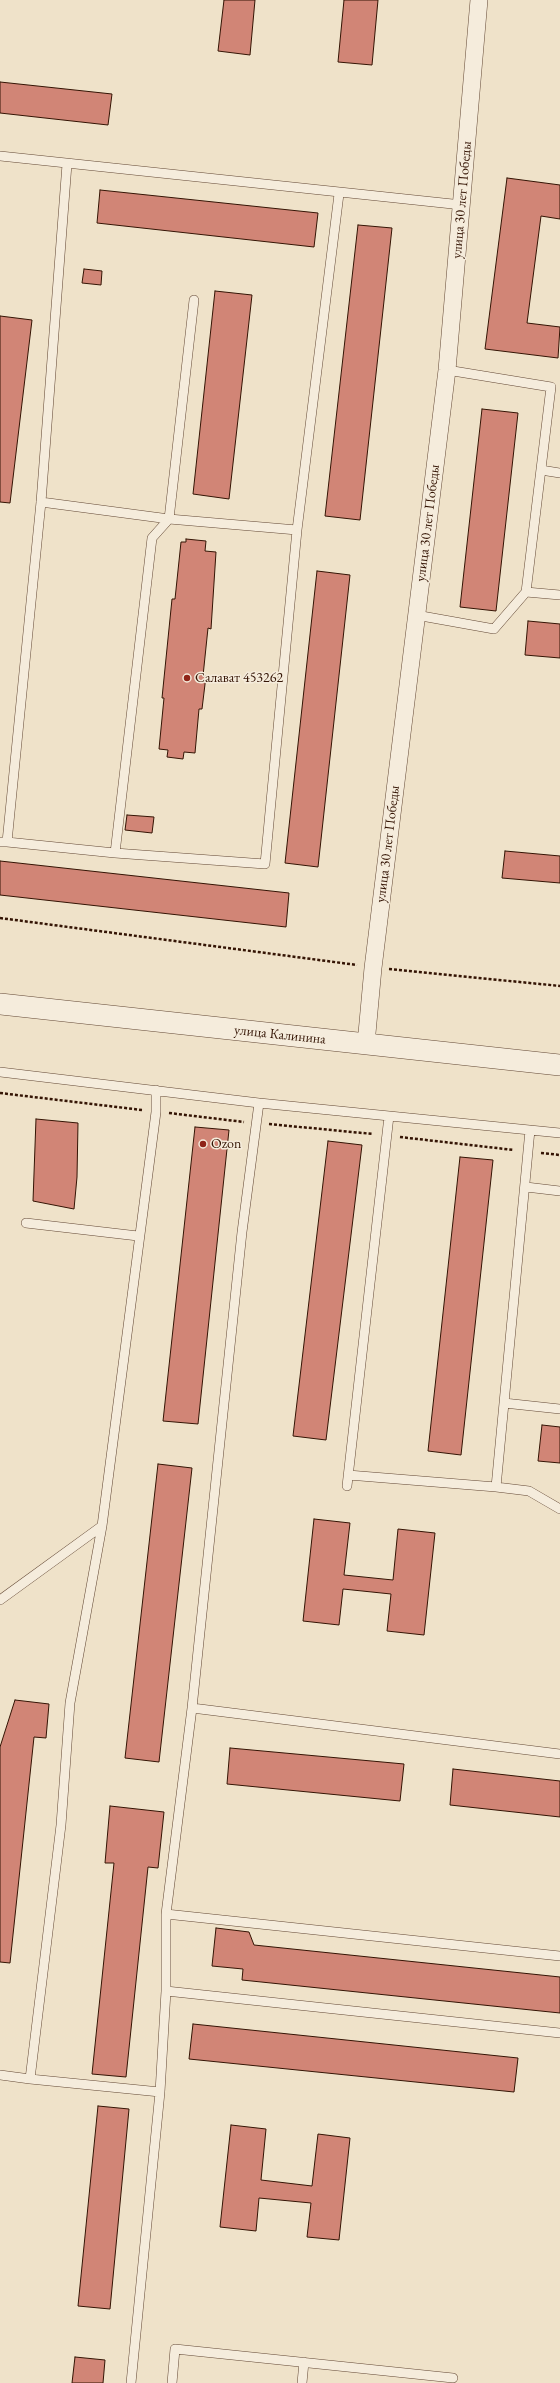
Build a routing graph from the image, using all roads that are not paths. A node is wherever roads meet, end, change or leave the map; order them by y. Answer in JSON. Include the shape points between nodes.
{"nodes":[{"id":1,"x":479,"y":0,"type":"edge"},
{"id":2,"x":0,"y":156,"type":"edge"},
{"id":3,"x":67,"y":164,"type":"junction"},
{"id":4,"x":339,"y":194,"type":"junction"},
{"id":5,"x":462,"y":206,"type":"junction"},
{"id":6,"x":194,"y":300,"type":"dead end"},
{"id":7,"x":447,"y":370,"type":"junction"},
{"id":8,"x":560,"y":383,"type":"edge"},
{"id":9,"x":551,"y":386,"type":"junction"},
{"id":10,"x":541,"y":470,"type":"junction"},
{"id":11,"x":560,"y":473,"type":"edge"},
{"id":12,"x":41,"y":502,"type":"junction"},
{"id":13,"x":169,"y":519,"type":"junction"},
{"id":14,"x":297,"y":530,"type":"junction"},
{"id":15,"x":526,"y":592,"type":"junction"},
{"id":16,"x":560,"y":595,"type":"edge"},
{"id":17,"x":416,"y":615,"type":"junction"},
{"id":18,"x":3,"y":842,"type":"edge"},
{"id":19,"x":115,"y":853,"type":"junction"},
{"id":20,"x":0,"y":1004,"type":"edge"},
{"id":21,"x":366,"y":1044,"type":"junction"},
{"id":22,"x":560,"y":1066,"type":"edge"},
{"id":23,"x":0,"y":1072,"type":"edge"},
{"id":24,"x":156,"y":1090,"type":"junction"},
{"id":25,"x":259,"y":1103,"type":"junction"},
{"id":26,"x":390,"y":1116,"type":"junction"},
{"id":27,"x":530,"y":1130,"type":"junction"},
{"id":28,"x":560,"y":1133,"type":"edge"},
{"id":29,"x":526,"y":1187,"type":"junction"},
{"id":30,"x":560,"y":1191,"type":"edge"},
{"id":31,"x":26,"y":1222,"type":"dead end"},
{"id":32,"x":138,"y":1236,"type":"junction"},
{"id":33,"x":504,"y":1403,"type":"junction"},
{"id":34,"x":560,"y":1409,"type":"edge"},
{"id":35,"x":348,"y":1475,"type":"junction"},
{"id":36,"x":347,"y":1486,"type":"dead end"},
{"id":37,"x":496,"y":1487,"type":"junction"},
{"id":38,"x":560,"y":1509,"type":"edge"},
{"id":39,"x":102,"y":1526,"type":"junction"},
{"id":40,"x":0,"y":1600,"type":"edge"},
{"id":41,"x":192,"y":1708,"type":"junction"},
{"id":42,"x":560,"y":1754,"type":"edge"},
{"id":43,"x":166,"y":1914,"type":"junction"},
{"id":44,"x":560,"y":1956,"type":"edge"},
{"id":45,"x":166,"y":1991,"type":"junction"},
{"id":46,"x":560,"y":2033,"type":"edge"},
{"id":47,"x":0,"y":2075,"type":"edge"},
{"id":48,"x":30,"y":2079,"type":"junction"},
{"id":49,"x":160,"y":2092,"type":"junction"},
{"id":50,"x":304,"y":2362,"type":"junction"},
{"id":51,"x":452,"y":2378,"type":"dead end"},
{"id":52,"x":131,"y":2383,"type":"edge"},
{"id":53,"x":172,"y":2383,"type":"edge"},
{"id":54,"x":302,"y":2383,"type":"edge"}],
"edges":[{"from":1,"to":5,"type":"street","name":"улица 30 лет Победы"},
{"from":2,"to":3,"type":"lane"},
{"from":3,"to":4,"type":"lane"},
{"from":3,"to":12,"type":"lane"},
{"from":4,"to":5,"type":"lane"},
{"from":4,"to":14,"type":"lane"},
{"from":5,"to":7,"type":"street","name":"улица 30 лет Победы"},
{"from":6,"to":13,"type":"lane"},
{"from":7,"to":9,"type":"lane"},
{"from":7,"to":17,"type":"street","name":"улица 30 лет Победы"},
{"from":8,"to":9,"type":"lane"},
{"from":9,"to":10,"type":"lane"},
{"from":10,"to":11,"type":"lane"},
{"from":10,"to":15,"type":"lane"},
{"from":12,"to":13,"type":"lane"},
{"from":12,"to":18,"type":"lane"},
{"from":13,"to":14,"type":"lane"},
{"from":13,"to":19,"type":"lane","via":[[152,538]]},
{"from":14,"to":19,"type":"lane","via":[[265,864]]},
{"from":15,"to":16,"type":"lane"},
{"from":15,"to":17,"type":"lane","via":[[494,629]]},
{"from":17,"to":21,"type":"street","name":"улица 30 лет Победы"},
{"from":18,"to":19,"type":"lane"},
{"from":20,"to":21,"type":"street","name":"улица Калинина"},
{"from":21,"to":22,"type":"street","name":"улица Калинина"},
{"from":23,"to":24,"type":"lane"},
{"from":24,"to":25,"type":"lane"},
{"from":24,"to":32,"type":"lane","via":[[156,1112]]},
{"from":25,"to":26,"type":"lane"},
{"from":25,"to":41,"type":"lane","via":[[241,1240]]},
{"from":26,"to":27,"type":"lane"},
{"from":26,"to":35,"type":"lane"},
{"from":27,"to":28,"type":"lane"},
{"from":27,"to":29,"type":"lane"},
{"from":29,"to":30,"type":"lane"},
{"from":29,"to":33,"type":"lane"},
{"from":31,"to":32,"type":"lane"},
{"from":32,"to":39,"type":"lane"},
{"from":33,"to":34,"type":"lane"},
{"from":33,"to":37,"type":"lane"},
{"from":35,"to":36,"type":"lane"},
{"from":35,"to":37,"type":"lane"},
{"from":37,"to":38,"type":"lane","via":[[529,1491]]},
{"from":39,"to":40,"type":"lane"},
{"from":39,"to":48,"type":"lane","via":[[70,1703],[61,1825]]},
{"from":41,"to":42,"type":"lane"},
{"from":41,"to":43,"type":"lane"},
{"from":43,"to":44,"type":"lane"},
{"from":43,"to":45,"type":"lane"},
{"from":45,"to":46,"type":"lane"},
{"from":45,"to":49,"type":"lane"},
{"from":47,"to":48,"type":"lane"},
{"from":48,"to":49,"type":"lane"},
{"from":49,"to":52,"type":"lane"},
{"from":50,"to":51,"type":"lane"},
{"from":50,"to":53,"type":"lane","via":[[175,2349]]},
{"from":50,"to":54,"type":"lane"}]}
